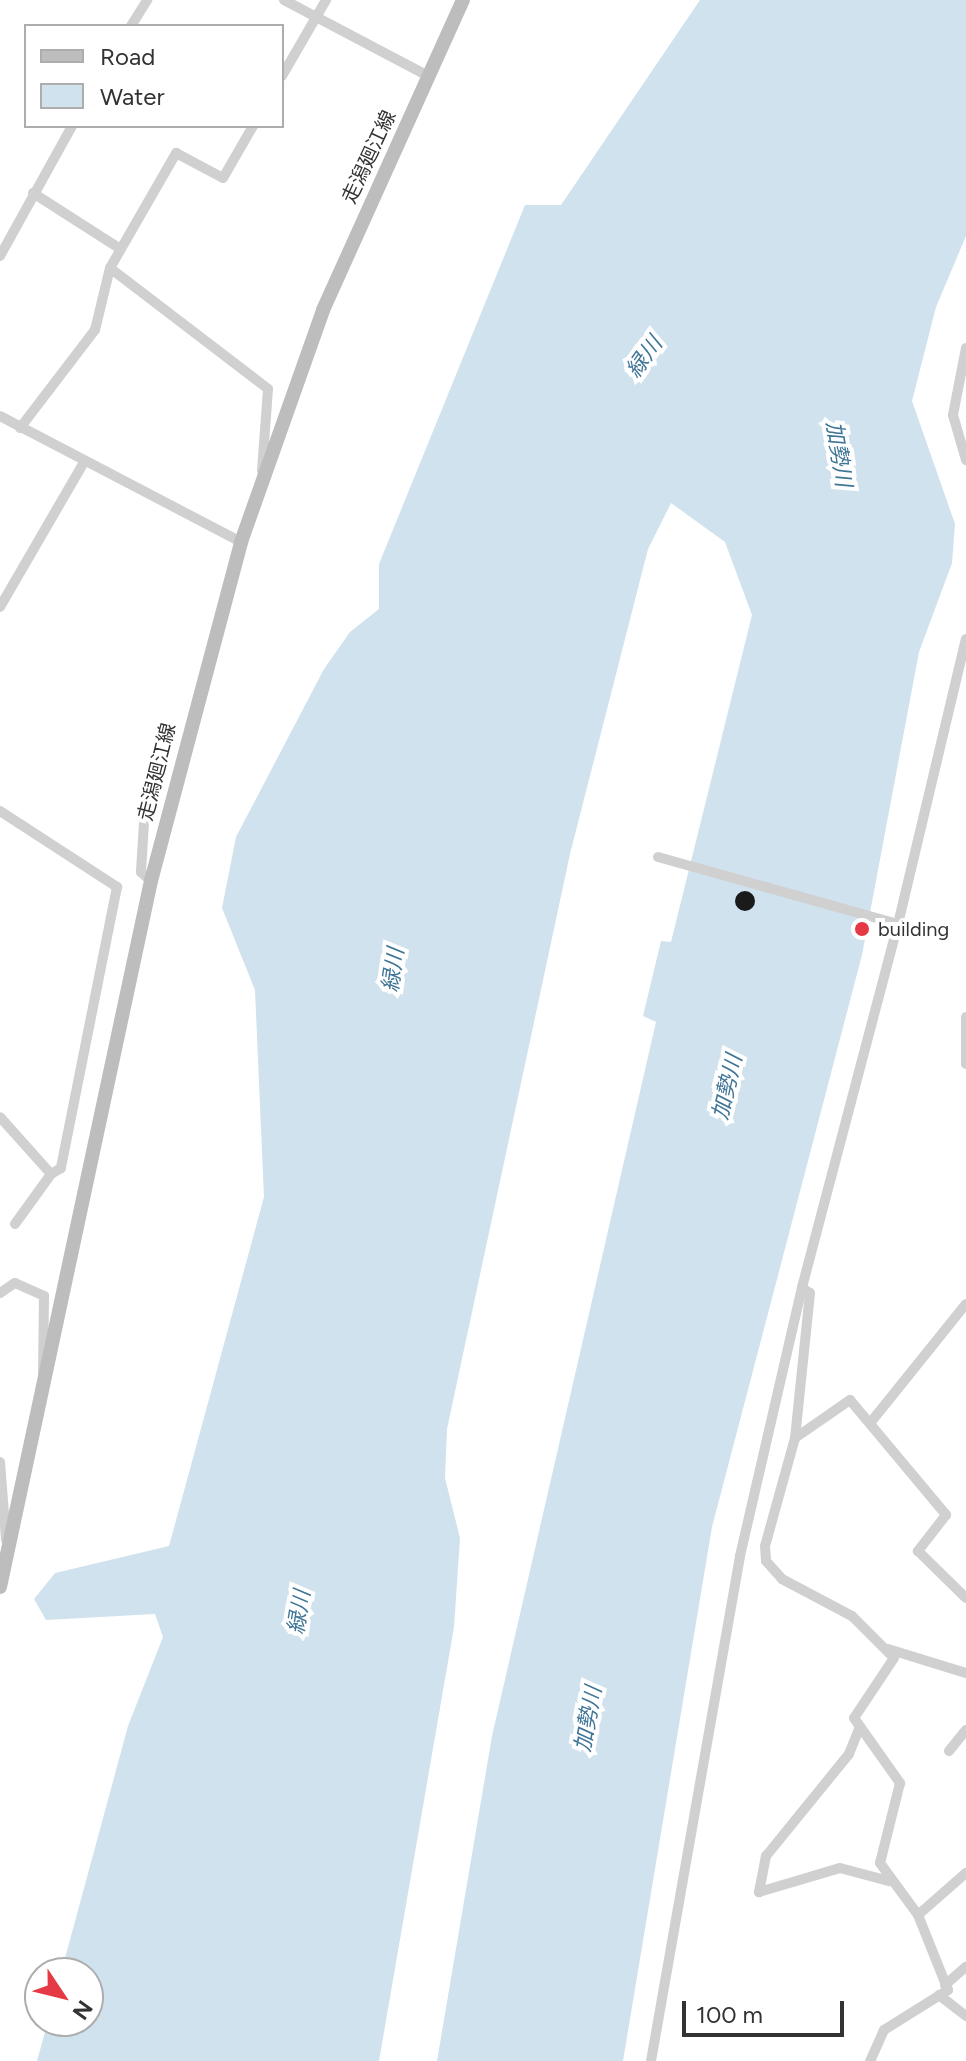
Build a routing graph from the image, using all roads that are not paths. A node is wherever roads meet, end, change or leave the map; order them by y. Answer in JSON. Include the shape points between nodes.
{"nodes":[{"id":1,"x":147,"y":0,"type":"edge"},
{"id":2,"x":284,"y":0,"type":"edge"},
{"id":3,"x":326,"y":0,"type":"edge"},
{"id":4,"x":463,"y":0,"type":"edge"},
{"id":5,"x":316,"y":17,"type":"junction"},
{"id":6,"x":132,"y":24,"type":"edge"},
{"id":7,"x":284,"y":73,"type":"edge"},
{"id":8,"x":428,"y":76,"type":"junction"},
{"id":9,"x":71,"y":128,"type":"edge"},
{"id":10,"x":252,"y":128,"type":"edge"},
{"id":11,"x":33,"y":193,"type":"junction"},
{"id":12,"x":119,"y":248,"type":"junction"},
{"id":13,"x":0,"y":256,"type":"edge"},
{"id":14,"x":110,"y":268,"type":"junction"},
{"id":15,"x":966,"y":348,"type":"edge"},
{"id":16,"x":960,"y":383,"type":"junction"},
{"id":17,"x":966,"y":397,"type":"edge"},
{"id":18,"x":0,"y":416,"type":"edge"},
{"id":19,"x":20,"y":428,"type":"junction"},
{"id":20,"x":966,"y":460,"type":"edge"},
{"id":21,"x":84,"y":462,"type":"junction"},
{"id":22,"x":261,"y":477,"type":"junction"},
{"id":23,"x":241,"y":542,"type":"junction"},
{"id":24,"x":0,"y":607,"type":"edge"},
{"id":25,"x":966,"y":639,"type":"edge"},
{"id":26,"x":145,"y":806,"type":"dead end"},
{"id":27,"x":0,"y":811,"type":"edge"},
{"id":28,"x":658,"y":857,"type":"dead end"},
{"id":29,"x":151,"y":881,"type":"junction"},
{"id":30,"x":895,"y":921,"type":"junction"},
{"id":31,"x":966,"y":1017,"type":"edge"},
{"id":32,"x":966,"y":1064,"type":"edge"},
{"id":33,"x":0,"y":1117,"type":"edge"},
{"id":34,"x":51,"y":1174,"type":"junction"},
{"id":35,"x":15,"y":1224,"type":"dead end"},
{"id":36,"x":802,"y":1288,"type":"junction"},
{"id":37,"x":0,"y":1293,"type":"edge"},
{"id":38,"x":966,"y":1304,"type":"edge"},
{"id":39,"x":43,"y":1382,"type":"junction"},
{"id":40,"x":871,"y":1422,"type":"junction"},
{"id":41,"x":795,"y":1438,"type":"junction"},
{"id":42,"x":0,"y":1462,"type":"edge"},
{"id":43,"x":7,"y":1557,"type":"junction"},
{"id":44,"x":0,"y":1587,"type":"edge"},
{"id":45,"x":966,"y":1598,"type":"edge"},
{"id":46,"x":888,"y":1649,"type":"junction"},
{"id":47,"x":966,"y":1673,"type":"edge"},
{"id":48,"x":859,"y":1729,"type":"junction"},
{"id":49,"x":966,"y":1730,"type":"edge"},
{"id":50,"x":949,"y":1751,"type":"dead end"},
{"id":51,"x":966,"y":1873,"type":"edge"},
{"id":52,"x":893,"y":1885,"type":"junction"},
{"id":53,"x":918,"y":1915,"type":"junction"},
{"id":54,"x":966,"y":1967,"type":"edge"},
{"id":55,"x":942,"y":1990,"type":"junction"},
{"id":56,"x":966,"y":2016,"type":"edge"},
{"id":57,"x":651,"y":2061,"type":"edge"},
{"id":58,"x":870,"y":2061,"type":"edge"}],
"edges":[{"from":1,"to":6,"type":"street"},
{"from":2,"to":5,"type":"street"},
{"from":3,"to":5,"type":"street"},
{"from":4,"to":8,"type":"main road","name":"走潟廻江線"},
{"from":5,"to":7,"type":"street"},
{"from":5,"to":8,"type":"street"},
{"from":8,"to":22,"type":"main road","name":"走潟廻江線","via":[[323,310]]},
{"from":9,"to":11,"type":"street"},
{"from":10,"to":12,"type":"street","via":[[223,178],[176,153]]},
{"from":11,"to":12,"type":"street"},
{"from":11,"to":13,"type":"street"},
{"from":12,"to":14,"type":"street"},
{"from":14,"to":19,"type":"street","via":[[95,330]]},
{"from":14,"to":22,"type":"street","via":[[268,389]]},
{"from":15,"to":16,"type":"street"},
{"from":16,"to":17,"type":"street"},
{"from":16,"to":20,"type":"street","via":[[953,415]]},
{"from":18,"to":19,"type":"street"},
{"from":19,"to":21,"type":"street"},
{"from":21,"to":23,"type":"street"},
{"from":21,"to":24,"type":"street"},
{"from":22,"to":23,"type":"main road","name":"走潟廻江線"},
{"from":23,"to":29,"type":"main road","name":"走潟廻江線"},
{"from":25,"to":30,"type":"street"},
{"from":26,"to":29,"type":"street","via":[[141,872]]},
{"from":27,"to":34,"type":"street","via":[[117,887],[61,1168]]},
{"from":28,"to":30,"type":"street"},
{"from":29,"to":39,"type":"main road","name":"走潟廻江線"},
{"from":30,"to":36,"type":"street"},
{"from":31,"to":32,"type":"street"},
{"from":33,"to":34,"type":"street"},
{"from":34,"to":35,"type":"street"},
{"from":36,"to":41,"type":"street","via":[[810,1293]]},
{"from":36,"to":57,"type":"street","via":[[740,1556]]},
{"from":37,"to":39,"type":"street","via":[[15,1283],[44,1296]]},
{"from":38,"to":40,"type":"street"},
{"from":39,"to":43,"type":"main road","name":"走潟廻江線"},
{"from":40,"to":41,"type":"street","via":[[850,1400]]},
{"from":40,"to":45,"type":"street","via":[[946,1515],[918,1551]]},
{"from":41,"to":46,"type":"street","via":[[766,1561],[782,1579],[852,1616]]},
{"from":42,"to":43,"type":"street"},
{"from":43,"to":44,"type":"main road","name":"走潟廻江線"},
{"from":46,"to":47,"type":"street"},
{"from":46,"to":48,"type":"street","via":[[894,1658],[856,1709]]},
{"from":48,"to":52,"type":"street","via":[[900,1783],[879,1848]]},
{"from":48,"to":52,"type":"street","via":[[842,1764],[766,1856],[759,1892],[840,1868],[883,1875]]},
{"from":49,"to":50,"type":"street"},
{"from":51,"to":53,"type":"street"},
{"from":52,"to":53,"type":"street"},
{"from":53,"to":55,"type":"street"},
{"from":54,"to":55,"type":"street"},
{"from":55,"to":56,"type":"street"},
{"from":55,"to":58,"type":"street","via":[[884,2030]]}]}
